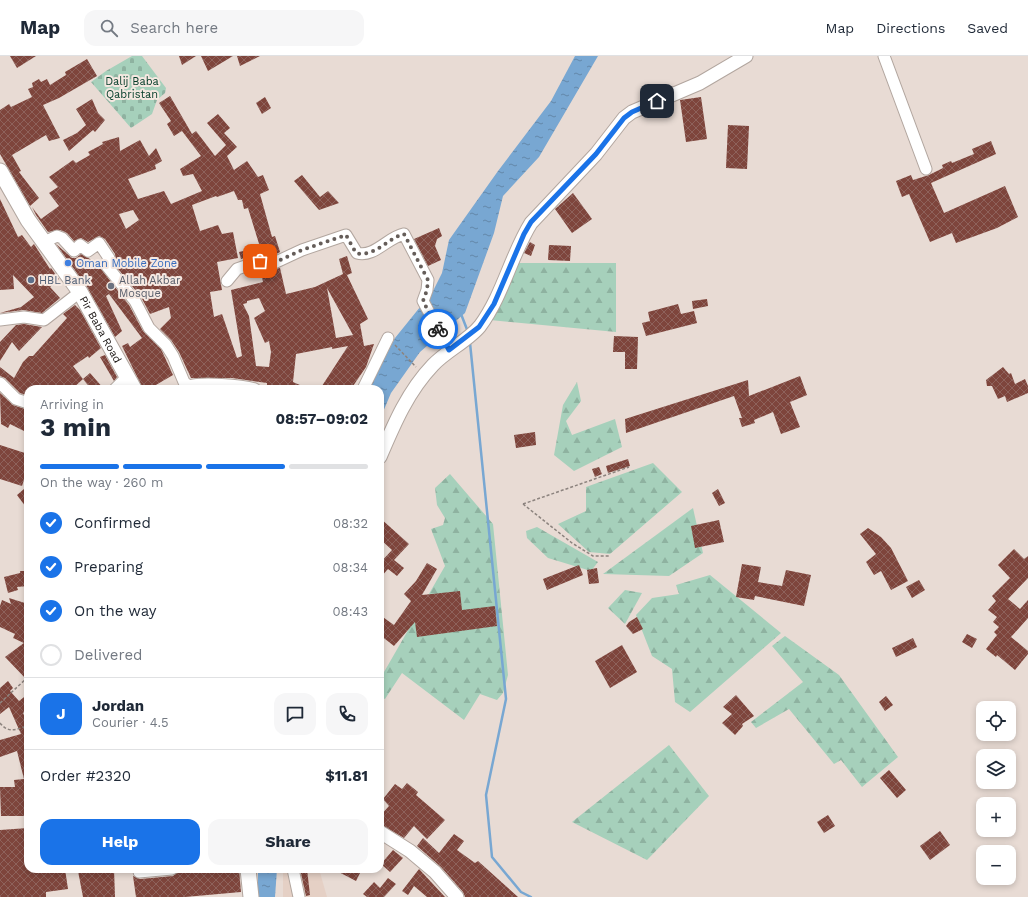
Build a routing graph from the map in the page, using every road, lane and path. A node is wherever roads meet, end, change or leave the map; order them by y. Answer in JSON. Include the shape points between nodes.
{"nodes":[{"id":1,"x":746,"y":56,"type":"edge"},
{"id":2,"x":884,"y":56,"type":"edge"},
{"id":3,"x":926,"y":169,"type":"dead end"},
{"id":4,"x":0,"y":171,"type":"edge"},
{"id":5,"x":44,"y":242,"type":"junction"},
{"id":6,"x":227,"y":281,"type":"dead end"},
{"id":7,"x":80,"y":292,"type":"junction"},
{"id":8,"x":0,"y":320,"type":"edge"},
{"id":9,"x":388,"y":338,"type":"joint"},
{"id":10,"x":449,"y":350,"type":"junction"},
{"id":11,"x":416,"y":367,"type":"dead end"},
{"id":12,"x":0,"y":383,"type":"edge"},
{"id":13,"x":131,"y":383,"type":"edge"},
{"id":14,"x":187,"y":385,"type":"edge"},
{"id":15,"x":192,"y":385,"type":"edge"},
{"id":16,"x":218,"y":385,"type":"edge"},
{"id":17,"x":365,"y":385,"type":"edge"},
{"id":18,"x":24,"y":401,"type":"edge"},
{"id":19,"x":384,"y":448,"type":"edge"},
{"id":20,"x":629,"y":467,"type":"dead end"},
{"id":21,"x":610,"y":556,"type":"dead end"},
{"id":22,"x":24,"y":682,"type":"edge"},
{"id":23,"x":0,"y":703,"type":"edge"},
{"id":24,"x":0,"y":723,"type":"edge"},
{"id":25,"x":24,"y":727,"type":"edge"},
{"id":26,"x":384,"y":835,"type":"edge"},
{"id":27,"x":248,"y":873,"type":"edge"},
{"id":28,"x":294,"y":873,"type":"edge"},
{"id":29,"x":251,"y":897,"type":"edge"},
{"id":30,"x":299,"y":897,"type":"edge"},
{"id":31,"x":457,"y":897,"type":"edge"}],
"edges":[{"from":1,"to":10,"type":"street","via":[[700,83],[632,112],[624,118],[596,154],[531,222],[494,304],[479,327]]},
{"from":2,"to":3,"type":"street"},
{"from":4,"to":5,"type":"main road","name":"Pir Baba Road","via":[[18,204]]},
{"from":5,"to":7,"type":"main road","name":"Pir Baba Road"},
{"from":5,"to":14,"type":"street","via":[[57,236],[74,250],[80,245],[88,251],[99,243],[109,258],[106,265],[135,300],[149,328],[166,345]]},
{"from":6,"to":10,"type":"street","via":[[237,269],[260,261],[274,263],[346,235],[356,253],[361,254],[373,251],[396,236],[404,234],[428,280],[423,301]]},
{"from":7,"to":8,"type":"street","via":[[44,320],[24,317]]},
{"from":7,"to":13,"type":"main road","name":"Pir Baba Road"},
{"from":9,"to":11,"type":"path"},
{"from":9,"to":17,"type":"street"},
{"from":10,"to":19,"type":"street","via":[[417,383]]},
{"from":12,"to":18,"type":"street","via":[[16,398]]},
{"from":15,"to":16,"type":"street"},
{"from":20,"to":21,"type":"path","via":[[523,504],[572,543],[593,556]]},
{"from":22,"to":23,"type":"path"},
{"from":24,"to":25,"type":"path","via":[[5,729],[12,731]]},
{"from":26,"to":31,"type":"street","via":[[420,859]]},
{"from":27,"to":29,"type":"main road"},
{"from":28,"to":30,"type":"street"}]}
